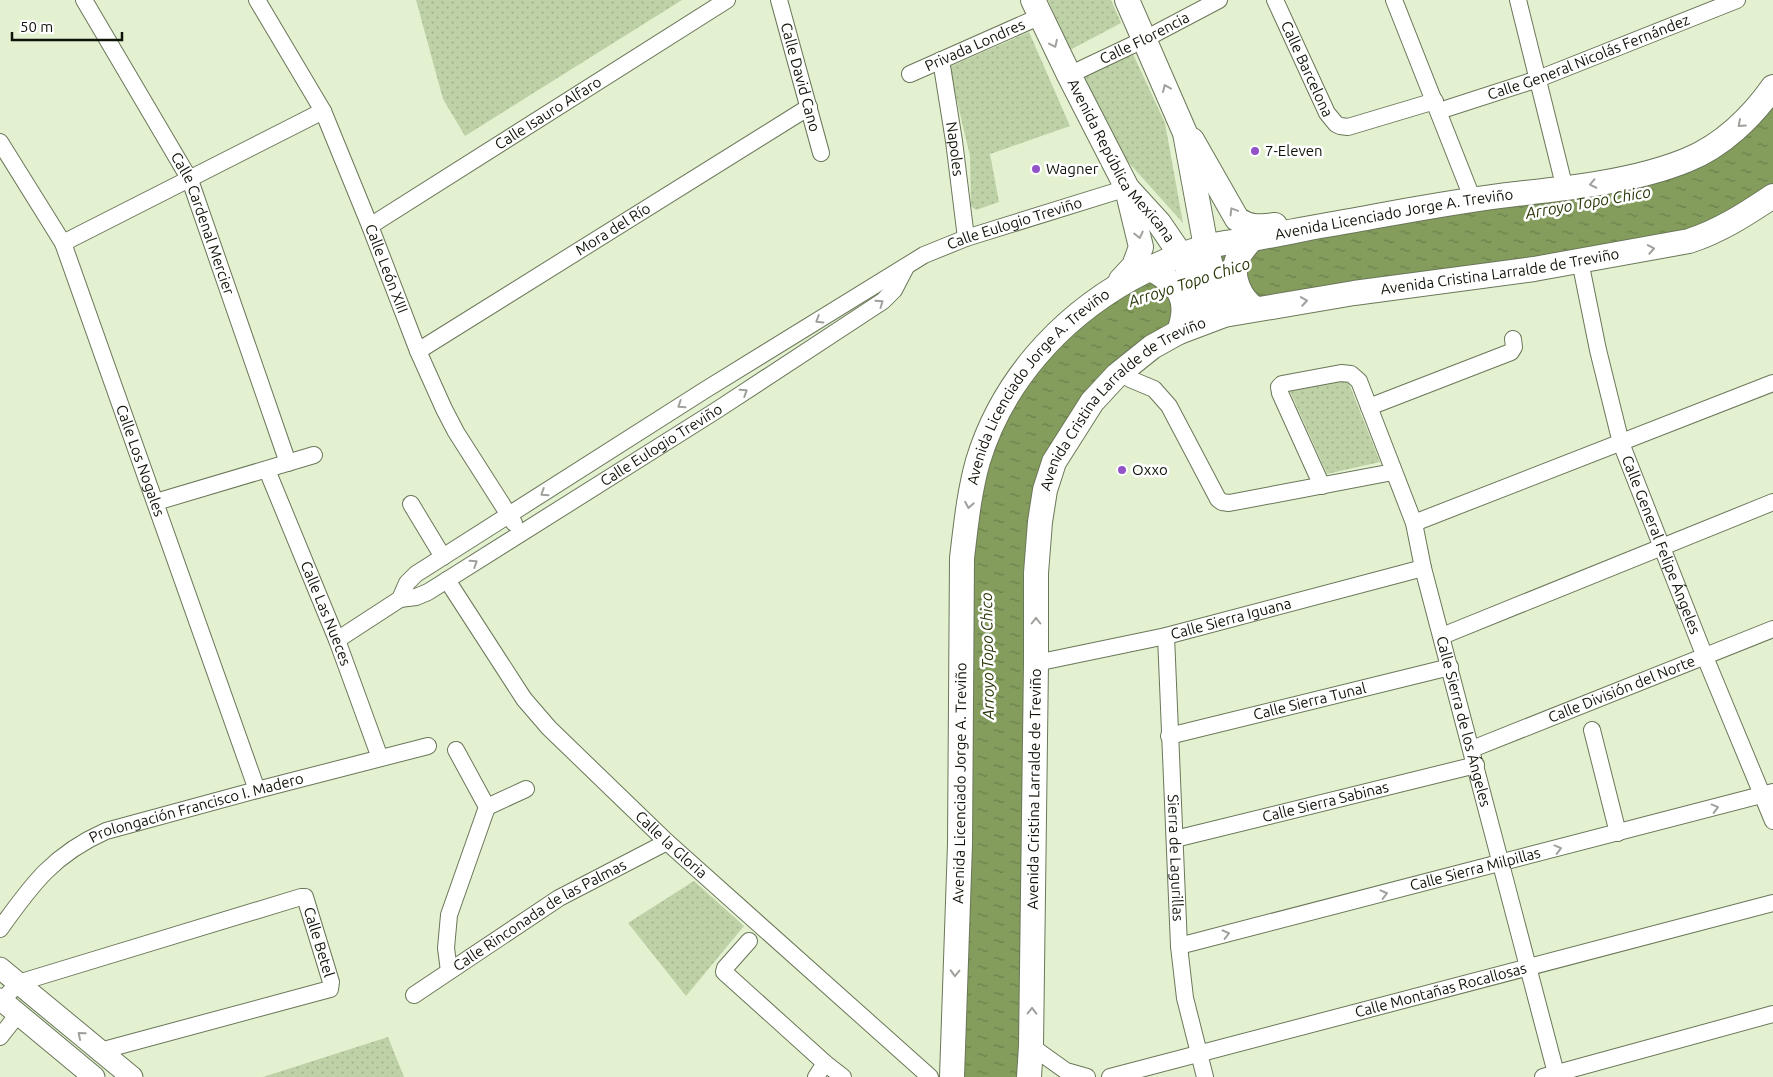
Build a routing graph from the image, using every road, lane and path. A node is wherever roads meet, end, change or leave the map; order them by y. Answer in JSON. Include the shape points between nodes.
{"nodes":[{"id":1,"x":84,"y":0,"type":"edge"},
{"id":2,"x":257,"y":0,"type":"edge"},
{"id":3,"x":727,"y":0,"type":"edge"},
{"id":4,"x":779,"y":0,"type":"edge"},
{"id":5,"x":1127,"y":0,"type":"edge"},
{"id":6,"x":1219,"y":0,"type":"edge"},
{"id":7,"x":1275,"y":0,"type":"edge"},
{"id":8,"x":1394,"y":0,"type":"edge"},
{"id":9,"x":1518,"y":0,"type":"edge"},
{"id":10,"x":1737,"y":0,"type":"edge"},
{"id":11,"x":1037,"y":8,"type":"edge"},
{"id":12,"x":1145,"y":39,"type":"junction"},
{"id":13,"x":941,"y":60,"type":"junction"},
{"id":14,"x":910,"y":74,"type":"dead end"},
{"id":15,"x":1069,"y":75,"type":"junction"},
{"id":16,"x":1538,"y":80,"type":"junction"},
{"id":17,"x":1773,"y":87,"type":"edge"},
{"id":18,"x":809,"y":106,"type":"junction"},
{"id":19,"x":1437,"y":106,"type":"junction"},
{"id":20,"x":323,"y":111,"type":"junction"},
{"id":21,"x":1185,"y":133,"type":"junction"},
{"id":22,"x":0,"y":142,"type":"edge"},
{"id":23,"x":822,"y":153,"type":"dead end"},
{"id":24,"x":190,"y":180,"type":"junction"},
{"id":25,"x":1126,"y":188,"type":"junction"},
{"id":26,"x":1565,"y":189,"type":"junction"},
{"id":27,"x":1773,"y":196,"type":"edge"},
{"id":28,"x":1473,"y":200,"type":"junction"},
{"id":29,"x":370,"y":226,"type":"junction"},
{"id":30,"x":1308,"y":228,"type":"junction"},
{"id":31,"x":966,"y":238,"type":"junction"},
{"id":32,"x":63,"y":243,"type":"junction"},
{"id":33,"x":1247,"y":245,"type":"junction"},
{"id":34,"x":1196,"y":257,"type":"junction"},
{"id":35,"x":1580,"y":261,"type":"junction"},
{"id":36,"x":906,"y":267,"type":"junction"},
{"id":37,"x":1158,"y":273,"type":"junction"},
{"id":38,"x":1465,"y":279,"type":"junction"},
{"id":39,"x":1110,"y":290,"type":"junction"},
{"id":40,"x":1252,"y":306,"type":"junction"},
{"id":41,"x":1202,"y":318,"type":"junction"},
{"id":42,"x":1512,"y":346,"type":"dead end"},
{"id":43,"x":418,"y":351,"type":"junction"},
{"id":44,"x":1130,"y":379,"type":"junction"},
{"id":45,"x":1773,"y":383,"type":"edge"},
{"id":46,"x":705,"y":390,"type":"junction"},
{"id":47,"x":1369,"y":407,"type":"junction"},
{"id":48,"x":717,"y":410,"type":"junction"},
{"id":49,"x":1067,"y":439,"type":"junction"},
{"id":50,"x":1621,"y":443,"type":"junction"},
{"id":51,"x":314,"y":455,"type":"dead end"},
{"id":52,"x":288,"y":463,"type":"junction"},
{"id":53,"x":267,"y":470,"type":"junction"},
{"id":54,"x":1394,"y":472,"type":"junction"},
{"id":55,"x":1322,"y":486,"type":"junction"},
{"id":56,"x":156,"y":502,"type":"junction"},
{"id":57,"x":1773,"y":502,"type":"edge"},
{"id":58,"x":411,"y":504,"type":"dead end"},
{"id":59,"x":509,"y":515,"type":"junction"},
{"id":60,"x":1414,"y":523,"type":"junction"},
{"id":61,"x":521,"y":533,"type":"junction"},
{"id":62,"x":1662,"y":548,"type":"junction"},
{"id":63,"x":443,"y":557,"type":"junction"},
{"id":64,"x":1423,"y":568,"type":"junction"},
{"id":65,"x":447,"y":580,"type":"junction"},
{"id":66,"x":400,"y":599,"type":"junction"},
{"id":67,"x":1773,"y":629,"type":"edge"},
{"id":68,"x":1166,"y":636,"type":"junction"},
{"id":69,"x":1442,"y":636,"type":"junction"},
{"id":70,"x":337,"y":640,"type":"junction"},
{"id":71,"x":1705,"y":657,"type":"junction"},
{"id":72,"x":1036,"y":663,"type":"junction"},
{"id":73,"x":1450,"y":667,"type":"junction"},
{"id":74,"x":1169,"y":736,"type":"junction"},
{"id":75,"x":1594,"y":738,"type":"dead end"},
{"id":76,"x":428,"y":746,"type":"dead end"},
{"id":77,"x":456,"y":750,"type":"dead end"},
{"id":78,"x":1474,"y":757,"type":"junction"},
{"id":79,"x":380,"y":758,"type":"junction"},
{"id":80,"x":526,"y":789,"type":"dead end"},
{"id":81,"x":257,"y":790,"type":"junction"},
{"id":82,"x":1768,"y":794,"type":"edge"},
{"id":83,"x":487,"y":806,"type":"junction"},
{"id":84,"x":1773,"y":821,"type":"edge"},
{"id":85,"x":1618,"y":833,"type":"junction"},
{"id":86,"x":1175,"y":839,"type":"junction"},
{"id":87,"x":667,"y":842,"type":"junction"},
{"id":88,"x":1501,"y":864,"type":"junction"},
{"id":89,"x":1773,"y":904,"type":"edge"},
{"id":90,"x":0,"y":929,"type":"edge"},
{"id":91,"x":749,"y":941,"type":"dead end"},
{"id":92,"x":1179,"y":946,"type":"junction"},
{"id":93,"x":0,"y":968,"type":"edge"},
{"id":94,"x":1527,"y":968,"type":"junction"},
{"id":95,"x":450,"y":971,"type":"junction"},
{"id":96,"x":18,"y":982,"type":"junction"},
{"id":97,"x":414,"y":995,"type":"dead end"},
{"id":98,"x":7,"y":1005,"type":"edge"},
{"id":99,"x":1773,"y":1014,"type":"edge"},
{"id":100,"x":0,"y":1036,"type":"edge"},
{"id":101,"x":1031,"y":1046,"type":"junction"},
{"id":102,"x":100,"y":1051,"type":"junction"},
{"id":103,"x":1199,"y":1053,"type":"junction"},
{"id":104,"x":821,"y":1070,"type":"edge"},
{"id":105,"x":1552,"y":1076,"type":"edge"},
{"id":106,"x":94,"y":1077,"type":"edge"},
{"id":107,"x":132,"y":1077,"type":"edge"},
{"id":108,"x":843,"y":1077,"type":"edge"},
{"id":109,"x":930,"y":1077,"type":"edge"},
{"id":110,"x":952,"y":1077,"type":"edge"},
{"id":111,"x":1029,"y":1077,"type":"edge"},
{"id":112,"x":1087,"y":1077,"type":"edge"},
{"id":113,"x":1110,"y":1077,"type":"edge"},
{"id":114,"x":1205,"y":1077,"type":"edge"}],
"edges":[{"from":1,"to":24,"type":"street","name":"Calle Cardenal Mercier"},
{"from":2,"to":20,"type":"street","name":"Calle León XIII"},
{"from":3,"to":29,"type":"street","name":"Calle Isauro Alfaro"},
{"from":4,"to":18,"type":"street","name":"Calle David Cano"},
{"from":5,"to":12,"type":"main road","name":"Avenida República Mexicana"},
{"from":6,"to":12,"type":"street","name":"Calle Florencia"},
{"from":7,"to":19,"type":"street","name":"Calle Barcelona","via":[[1324,107],[1336,124],[1348,127]]},
{"from":8,"to":19,"type":"street"},
{"from":9,"to":16,"type":"street"},
{"from":10,"to":16,"type":"street","name":"Calle General Nicolás Fernández"},
{"from":11,"to":13,"type":"street","name":"Privada Londres"},
{"from":11,"to":15,"type":"main road","name":"Avenida República Mexicana","one_way":true},
{"from":12,"to":15,"type":"street","name":"Calle Florencia"},
{"from":21,"to":12,"type":"main road","name":"Avenida República Mexicana","one_way":true},
{"from":13,"to":14,"type":"street","name":"Privada Londres"},
{"from":13,"to":31,"type":"street","name":"Napoles"},
{"from":15,"to":25,"type":"main road","name":"Avenida República Mexicana"},
{"from":16,"to":19,"type":"street","name":"Calle General Nicolás Fernández"},
{"from":16,"to":26,"type":"street"},
{"from":17,"to":26,"type":"main road","name":"Avenida Licenciado Jorge A. Treviño","one_way":true,"via":[[1741,125],[1690,159],[1658,170]]},
{"from":18,"to":23,"type":"street","name":"Calle David Cano"},
{"from":18,"to":43,"type":"street","name":"Mora del Río"},
{"from":19,"to":28,"type":"street"},
{"from":20,"to":24,"type":"street"},
{"from":20,"to":29,"type":"street","name":"Calle León XIII"},
{"from":30,"to":21,"type":"main road","one_way":true,"via":[[1286,223],[1246,226],[1238,219],[1197,146]]},
{"from":21,"to":34,"type":"main road","name":"Avenida República Mexicana"},
{"from":22,"to":32,"type":"street","name":"Calle Los Nogales"},
{"from":24,"to":32,"type":"street"},
{"from":24,"to":52,"type":"street","name":"Calle Cardenal Mercier"},
{"from":25,"to":31,"type":"street","name":"Calle Eulogio Treviño"},
{"from":25,"to":34,"type":"main road","name":"Avenida República Mexicana"},
{"from":25,"to":39,"type":"main road","one_way":true,"via":[[1141,247],[1134,266]]},
{"from":26,"to":28,"type":"main road","name":"Avenida Licenciado Jorge A. Treviño"},
{"from":35,"to":27,"type":"main road","name":"Avenida Cristina Larralde de Treviño","one_way":true,"via":[[1660,247],[1708,234]]},
{"from":28,"to":30,"type":"main road","name":"Avenida Licenciado Jorge A. Treviño"},
{"from":29,"to":43,"type":"street","name":"Calle León XIII"},
{"from":30,"to":33,"type":"main road","name":"Avenida Licenciado Jorge A. Treviño"},
{"from":31,"to":36,"type":"street","name":"Calle Eulogio Treviño","via":[[924,255]]},
{"from":32,"to":56,"type":"street","name":"Calle Los Nogales"},
{"from":33,"to":34,"type":"main road","name":"Avenida Licenciado Jorge A. Treviño"},
{"from":33,"to":40,"type":"main road","via":[[1234,269],[1238,288]]},
{"from":34,"to":37,"type":"main road","name":"Avenida Licenciado Jorge A. Treviño"},
{"from":34,"to":41,"type":"main road","name":"Avenida República Mexicana"},
{"from":35,"to":38,"type":"main road","name":"Avenida Cristina Larralde de Treviño"},
{"from":35,"to":50,"type":"street","name":"Calle General Felipe Ángeles"},
{"from":36,"to":46,"type":"street","name":"Calle Eulogio Treviño","one_way":true},
{"from":48,"to":36,"type":"street","name":"Calle Eulogio Treviño","one_way":true,"via":[[884,301]]},
{"from":37,"to":39,"type":"main road","name":"Avenida Licenciado Jorge A. Treviño"},
{"from":37,"to":41,"type":"main road","via":[[1177,289],[1185,310]]},
{"from":40,"to":38,"type":"main road","name":"Avenida Cristina Larralde de Treviño","one_way":true},
{"from":38,"to":44,"type":"main road","via":[[1438,291],[1375,306],[1213,332],[1175,348]]},
{"from":39,"to":110,"type":"main road","name":"Avenida Licenciado Jorge A. Treviño","one_way":true,"via":[[1068,322],[1031,360],[994,422],[971,491],[962,558],[960,844]]},
{"from":40,"to":41,"type":"main road","name":"Avenida Cristina Larralde de Treviño"},
{"from":41,"to":49,"type":"main road","name":"Avenida Cristina Larralde de Treviño","via":[[1152,347],[1116,375],[1092,402]]},
{"from":42,"to":47,"type":"street"},
{"from":43,"to":59,"type":"street","name":"Calle León XIII","via":[[456,432]]},
{"from":44,"to":49,"type":"main road"},
{"from":44,"to":55,"type":"street","via":[[1154,389],[1169,406],[1222,502]]},
{"from":45,"to":50,"type":"street"},
{"from":46,"to":48,"type":"street"},
{"from":46,"to":59,"type":"street","name":"Calle Eulogio Treviño","one_way":true},
{"from":47,"to":54,"type":"street","name":"Calle Sierra de los Ángeles"},
{"from":47,"to":55,"type":"street","name":"Calle Sierra de los Ángeles","via":[[1359,381],[1351,374],[1341,373],[1279,387]]},
{"from":48,"to":61,"type":"street","name":"Calle Eulogio Treviño"},
{"from":72,"to":49,"type":"main road","name":"Avenida Cristina Larralde de Treviño","one_way":true,"via":[[1036,573],[1040,522],[1049,477]]},
{"from":50,"to":60,"type":"street"},
{"from":50,"to":62,"type":"street","name":"Calle General Felipe Ángeles"},
{"from":51,"to":52,"type":"street"},
{"from":52,"to":53,"type":"street"},
{"from":53,"to":56,"type":"street"},
{"from":53,"to":70,"type":"street","name":"Calle Las Nueces"},
{"from":54,"to":55,"type":"street"},
{"from":54,"to":60,"type":"street","name":"Calle Sierra de los Ángeles"},
{"from":56,"to":81,"type":"street","name":"Calle Los Nogales"},
{"from":57,"to":62,"type":"street"},
{"from":58,"to":63,"type":"street"},
{"from":59,"to":61,"type":"street","name":"Calle León XIII"},
{"from":59,"to":63,"type":"street","name":"Calle Eulogio Treviño"},
{"from":60,"to":64,"type":"street","name":"Calle Sierra de los Ángeles"},
{"from":65,"to":61,"type":"street","name":"Calle Eulogio Treviño","one_way":true},
{"from":62,"to":69,"type":"street"},
{"from":62,"to":71,"type":"street","name":"Calle General Felipe Ángeles"},
{"from":63,"to":66,"type":"street","name":"Calle Eulogio Treviño","via":[[411,578]]},
{"from":64,"to":68,"type":"street","name":"Calle Sierra Iguana"},
{"from":64,"to":69,"type":"street","name":"Calle Sierra de los Ángeles"},
{"from":65,"to":66,"type":"street","name":"Calle Eulogio Treviño","via":[[422,596]]},
{"from":65,"to":87,"type":"street","name":"Calle la Gloria","via":[[532,709]]},
{"from":66,"to":70,"type":"street","name":"Calle Eulogio Treviño"},
{"from":67,"to":71,"type":"street","name":"Calle División del Norte"},
{"from":68,"to":72,"type":"street","name":"Calle Sierra Iguana"},
{"from":68,"to":74,"type":"street","name":"Sierra de Lagurillas"},
{"from":69,"to":73,"type":"street","name":"Calle Sierra de los Ángeles"},
{"from":70,"to":79,"type":"street","name":"Calle Las Nueces"},
{"from":71,"to":78,"type":"street","name":"Calle División del Norte"},
{"from":71,"to":82,"type":"street","name":"Calle General Felipe Ángeles"},
{"from":101,"to":72,"type":"main road","name":"Avenida Cristina Larralde de Treviño","one_way":true},
{"from":73,"to":74,"type":"street","name":"Calle Sierra Tunal"},
{"from":73,"to":78,"type":"street","name":"Calle Sierra de los Ángeles"},
{"from":74,"to":86,"type":"street","name":"Sierra de Lagurillas"},
{"from":75,"to":85,"type":"street"},
{"from":76,"to":79,"type":"street","name":"Prolongación Francisco I. Madero"},
{"from":77,"to":83,"type":"street"},
{"from":78,"to":86,"type":"street","name":"Calle Sierra Sabinas"},
{"from":78,"to":88,"type":"street","name":"Calle Sierra de los Ángeles"},
{"from":79,"to":81,"type":"street","name":"Prolongación Francisco I. Madero"},
{"from":80,"to":83,"type":"street"},
{"from":81,"to":90,"type":"street","name":"Prolongación Francisco I. Madero","via":[[106,831],[85,840],[34,883]]},
{"from":82,"to":84,"type":"street","name":"Calle General Felipe Ángeles"},
{"from":85,"to":82,"type":"street","name":"Calle Sierra Milpillas","one_way":true},
{"from":83,"to":95,"type":"street","via":[[449,915],[446,948]]},
{"from":88,"to":85,"type":"street","name":"Calle Sierra Milpillas","one_way":true},
{"from":86,"to":92,"type":"street","name":"Sierra de Lagurillas"},
{"from":87,"to":95,"type":"street","name":"Calle Rinconada de las Palmas","via":[[559,898]]},
{"from":87,"to":109,"type":"street","name":"Calle la Gloria"},
{"from":92,"to":88,"type":"street","name":"Calle Sierra Milpillas","one_way":true},
{"from":88,"to":94,"type":"street","name":"Calle Sierra de los Ángeles"},
{"from":89,"to":94,"type":"street","name":"Calle Montañas Rocallosas"},
{"from":91,"to":104,"type":"street","via":[[724,972]]},
{"from":92,"to":103,"type":"street","name":"Sierra de Lagurillas","via":[[1185,998]]},
{"from":93,"to":96,"type":"street"},
{"from":94,"to":103,"type":"street","name":"Calle Montañas Rocallosas"},
{"from":94,"to":105,"type":"street","name":"Calle Sierra de los Ángeles"},
{"from":95,"to":97,"type":"street","name":"Calle Rinconada de las Palmas"},
{"from":96,"to":98,"type":"street"},
{"from":102,"to":96,"type":"street","one_way":true},
{"from":96,"to":102,"type":"street","name":"Calle Betel","via":[[305,897],[331,982],[330,989]]},
{"from":98,"to":100,"type":"street"},
{"from":98,"to":106,"type":"street"},
{"from":99,"to":105,"type":"street"},
{"from":101,"to":111,"type":"main road","name":"Avenida Cristina Larralde de Treviño"},
{"from":101,"to":112,"type":"street","via":[[1066,1071]]},
{"from":102,"to":107,"type":"street"},
{"from":103,"to":113,"type":"street","name":"Calle Montañas Rocallosas"},
{"from":103,"to":114,"type":"street","name":"Sierra de Lagurillas"},
{"from":104,"to":108,"type":"street"}]}
